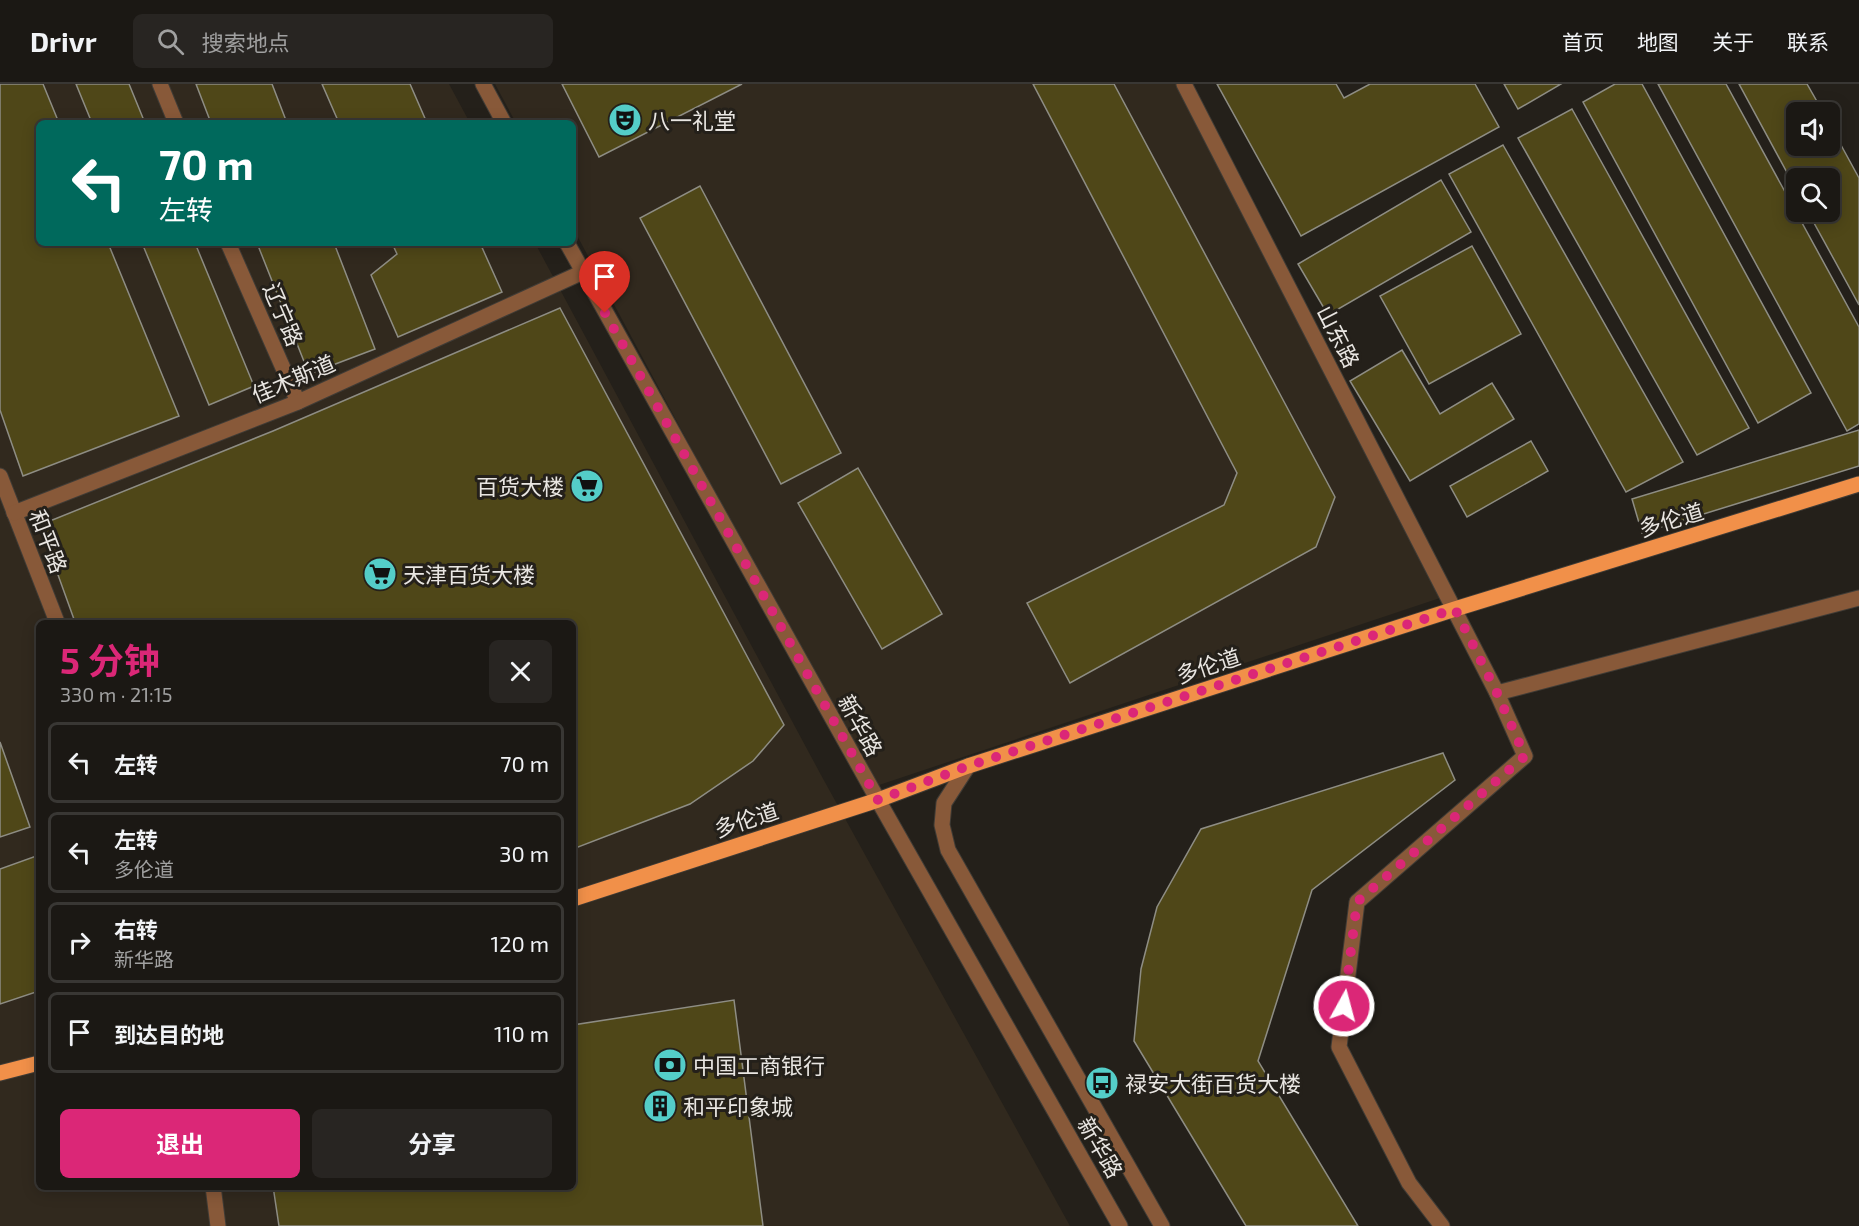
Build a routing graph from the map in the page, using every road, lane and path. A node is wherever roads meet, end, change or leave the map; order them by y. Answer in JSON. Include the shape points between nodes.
{"nodes":[{"id":1,"x":160,"y":84,"type":"edge"},
{"id":2,"x":483,"y":84,"type":"edge"},
{"id":3,"x":1184,"y":84,"type":"edge"},
{"id":4,"x":176,"y":120,"type":"edge"},
{"id":5,"x":502,"y":120,"type":"edge"},
{"id":6,"x":229,"y":246,"type":"edge"},
{"id":7,"x":569,"y":246,"type":"edge"},
{"id":8,"x":583,"y":272,"type":"junction"},
{"id":9,"x":298,"y":402,"type":"junction"},
{"id":10,"x":0,"y":476,"type":"edge"},
{"id":11,"x":1859,"y":484,"type":"edge"},
{"id":12,"x":14,"y":513,"type":"junction"},
{"id":13,"x":1859,"y":598,"type":"edge"},
{"id":14,"x":1455,"y":609,"type":"junction"},
{"id":15,"x":56,"y":620,"type":"edge"},
{"id":16,"x":1497,"y":693,"type":"junction"},
{"id":17,"x":968,"y":766,"type":"junction"},
{"id":18,"x":878,"y":800,"type":"junction"},
{"id":19,"x":576,"y":898,"type":"edge"},
{"id":20,"x":36,"y":1064,"type":"edge"},
{"id":21,"x":0,"y":1073,"type":"edge"},
{"id":22,"x":214,"y":1190,"type":"edge"},
{"id":23,"x":218,"y":1226,"type":"edge"},
{"id":24,"x":1120,"y":1226,"type":"edge"},
{"id":25,"x":1162,"y":1226,"type":"edge"},
{"id":26,"x":1442,"y":1226,"type":"edge"}],
"edges":[{"from":1,"to":4,"type":"street"},
{"from":2,"to":5,"type":"street"},
{"from":3,"to":14,"type":"street","name":"山东路"},
{"from":6,"to":9,"type":"street","name":"辽宁路"},
{"from":7,"to":8,"type":"street","name":"新华路"},
{"from":8,"to":9,"type":"street","name":"佳木斯道"},
{"from":8,"to":18,"type":"street","name":"新华路"},
{"from":9,"to":12,"type":"street","name":"佳木斯道"},
{"from":10,"to":12,"type":"street","name":"和平路"},
{"from":11,"to":14,"type":"main road","name":"多伦道"},
{"from":12,"to":15,"type":"street","name":"和平路"},
{"from":13,"to":16,"type":"street"},
{"from":14,"to":16,"type":"street","name":"山东路"},
{"from":14,"to":17,"type":"main road","name":"多伦道"},
{"from":16,"to":26,"type":"street","name":"山东路","via":[[1525,756],[1357,902],[1338,1047],[1409,1184]]},
{"from":17,"to":18,"type":"main road","name":"多伦道"},
{"from":17,"to":25,"type":"street","name":"新华路","via":[[944,802],[942,825],[948,850]]},
{"from":18,"to":19,"type":"main road","name":"多伦道"},
{"from":18,"to":24,"type":"street","name":"新华路"},
{"from":20,"to":21,"type":"main road"},
{"from":22,"to":23,"type":"street"}]}
